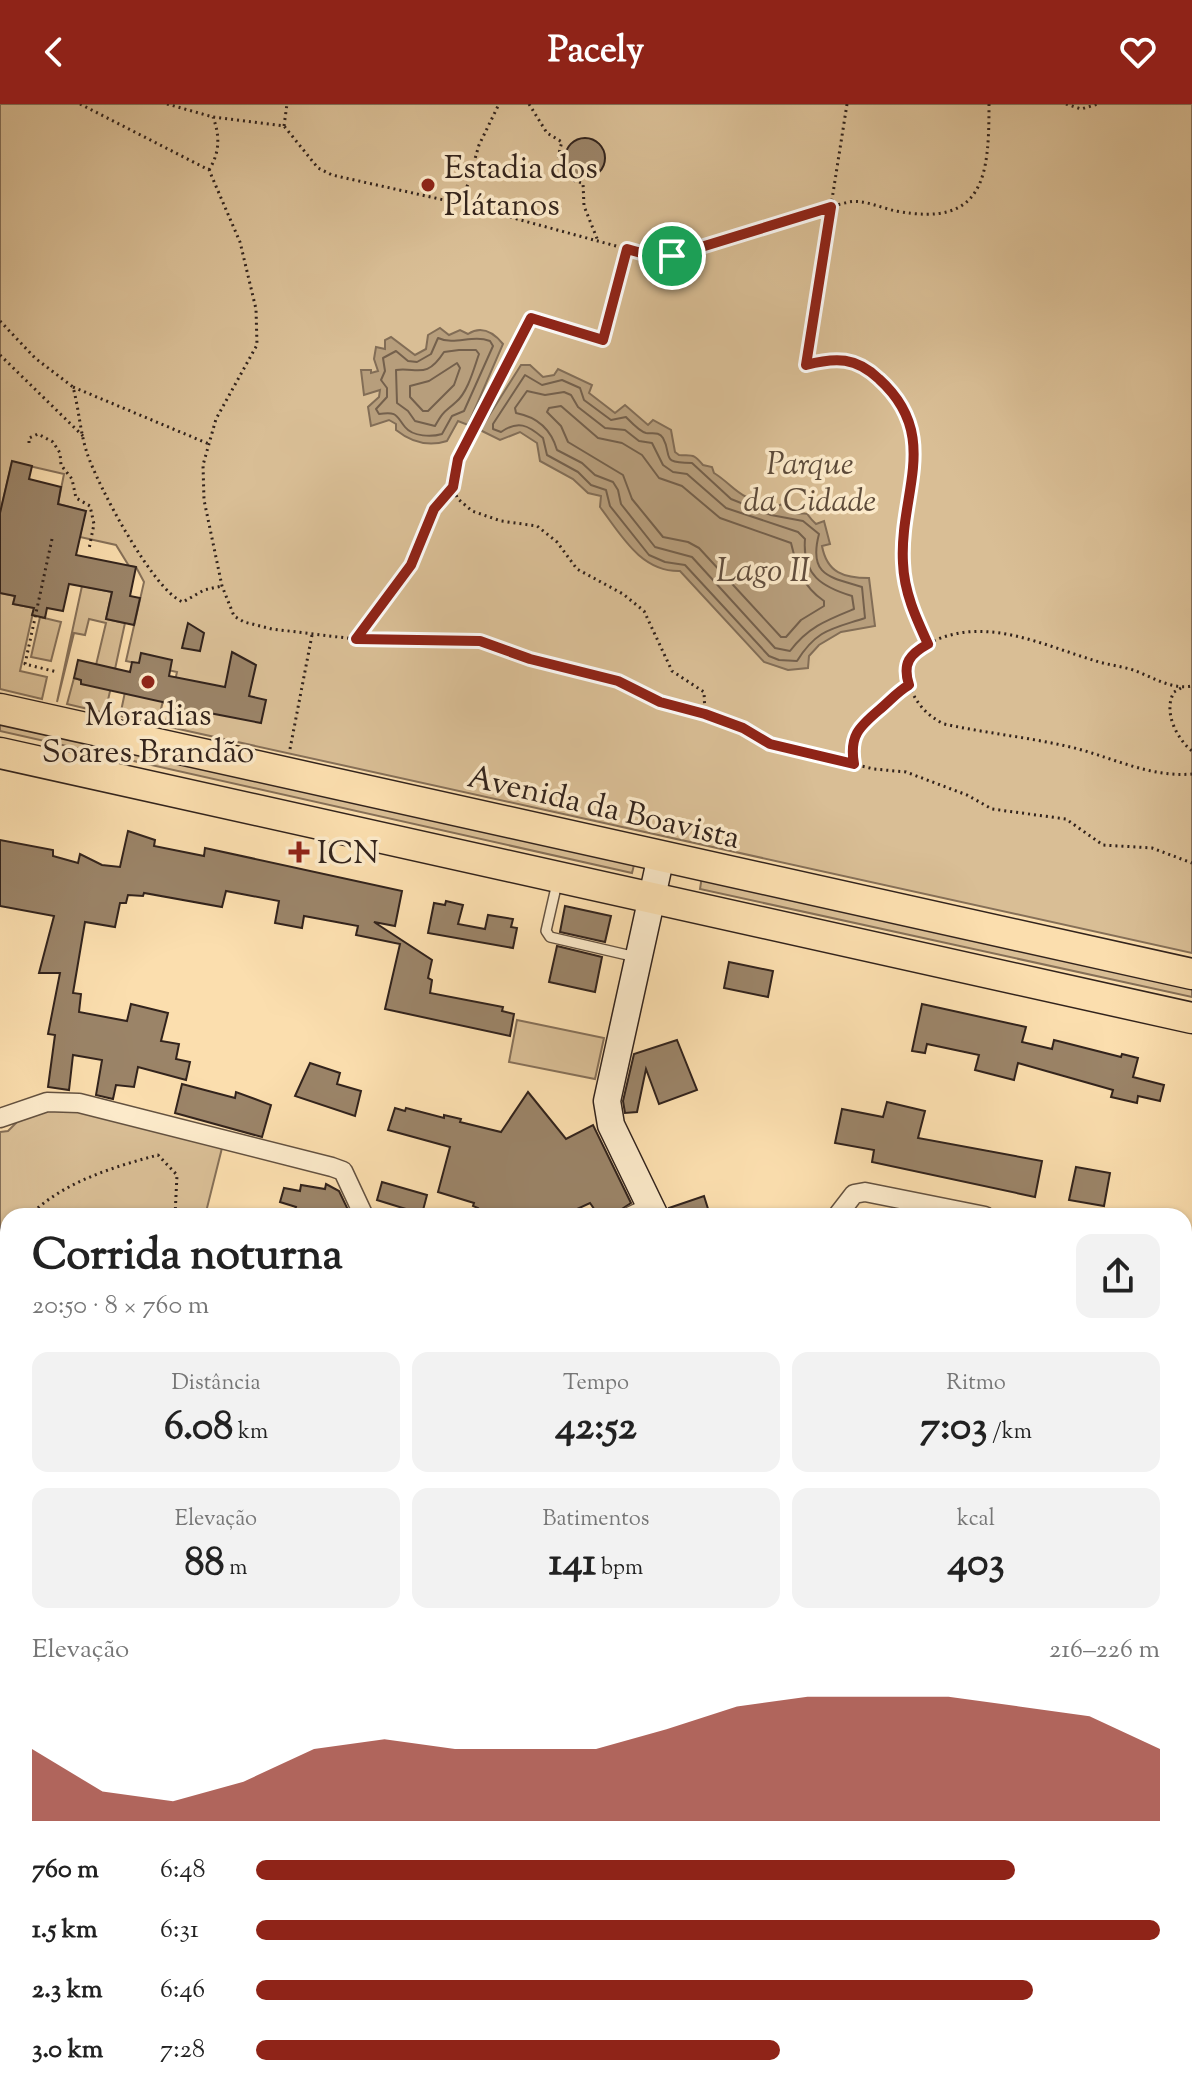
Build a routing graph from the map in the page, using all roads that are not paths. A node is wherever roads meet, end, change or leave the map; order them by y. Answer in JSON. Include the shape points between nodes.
{"nodes":[{"id":1,"x":0,"y":709,"type":"edge"},
{"id":2,"x":0,"y":753,"type":"edge"},
{"id":3,"x":661,"y":856,"type":"junction"},
{"id":4,"x":558,"y":877,"type":"junction"},
{"id":5,"x":651,"y":899,"type":"junction"},
{"id":6,"x":640,"y":957,"type":"junction"},
{"id":7,"x":1192,"y":974,"type":"edge"},
{"id":8,"x":1192,"y":1018,"type":"edge"},
{"id":9,"x":0,"y":1118,"type":"edge"},
{"id":10,"x":360,"y":1208,"type":"edge"},
{"id":11,"x":643,"y":1208,"type":"edge"},
{"id":12,"x":842,"y":1208,"type":"edge"},
{"id":13,"x":945,"y":1208,"type":"edge"}],
"edges":[{"from":1,"to":3,"type":"main road","name":"Avenida da Boavista"},
{"from":2,"to":4,"type":"main road"},
{"from":3,"to":5,"type":"street"},
{"from":3,"to":7,"type":"main road","name":"Avenida da Boavista"},
{"from":4,"to":5,"type":"main road"},
{"from":4,"to":6,"type":"lane","via":[[546,931],[550,937]]},
{"from":5,"to":6,"type":"street"},
{"from":5,"to":8,"type":"main road"},
{"from":6,"to":11,"type":"street","via":[[607,1114]]},
{"from":9,"to":10,"type":"street","via":[[47,1102],[79,1103],[343,1171]]},
{"from":12,"to":13,"type":"street","via":[[854,1194],[865,1192]]}]}
